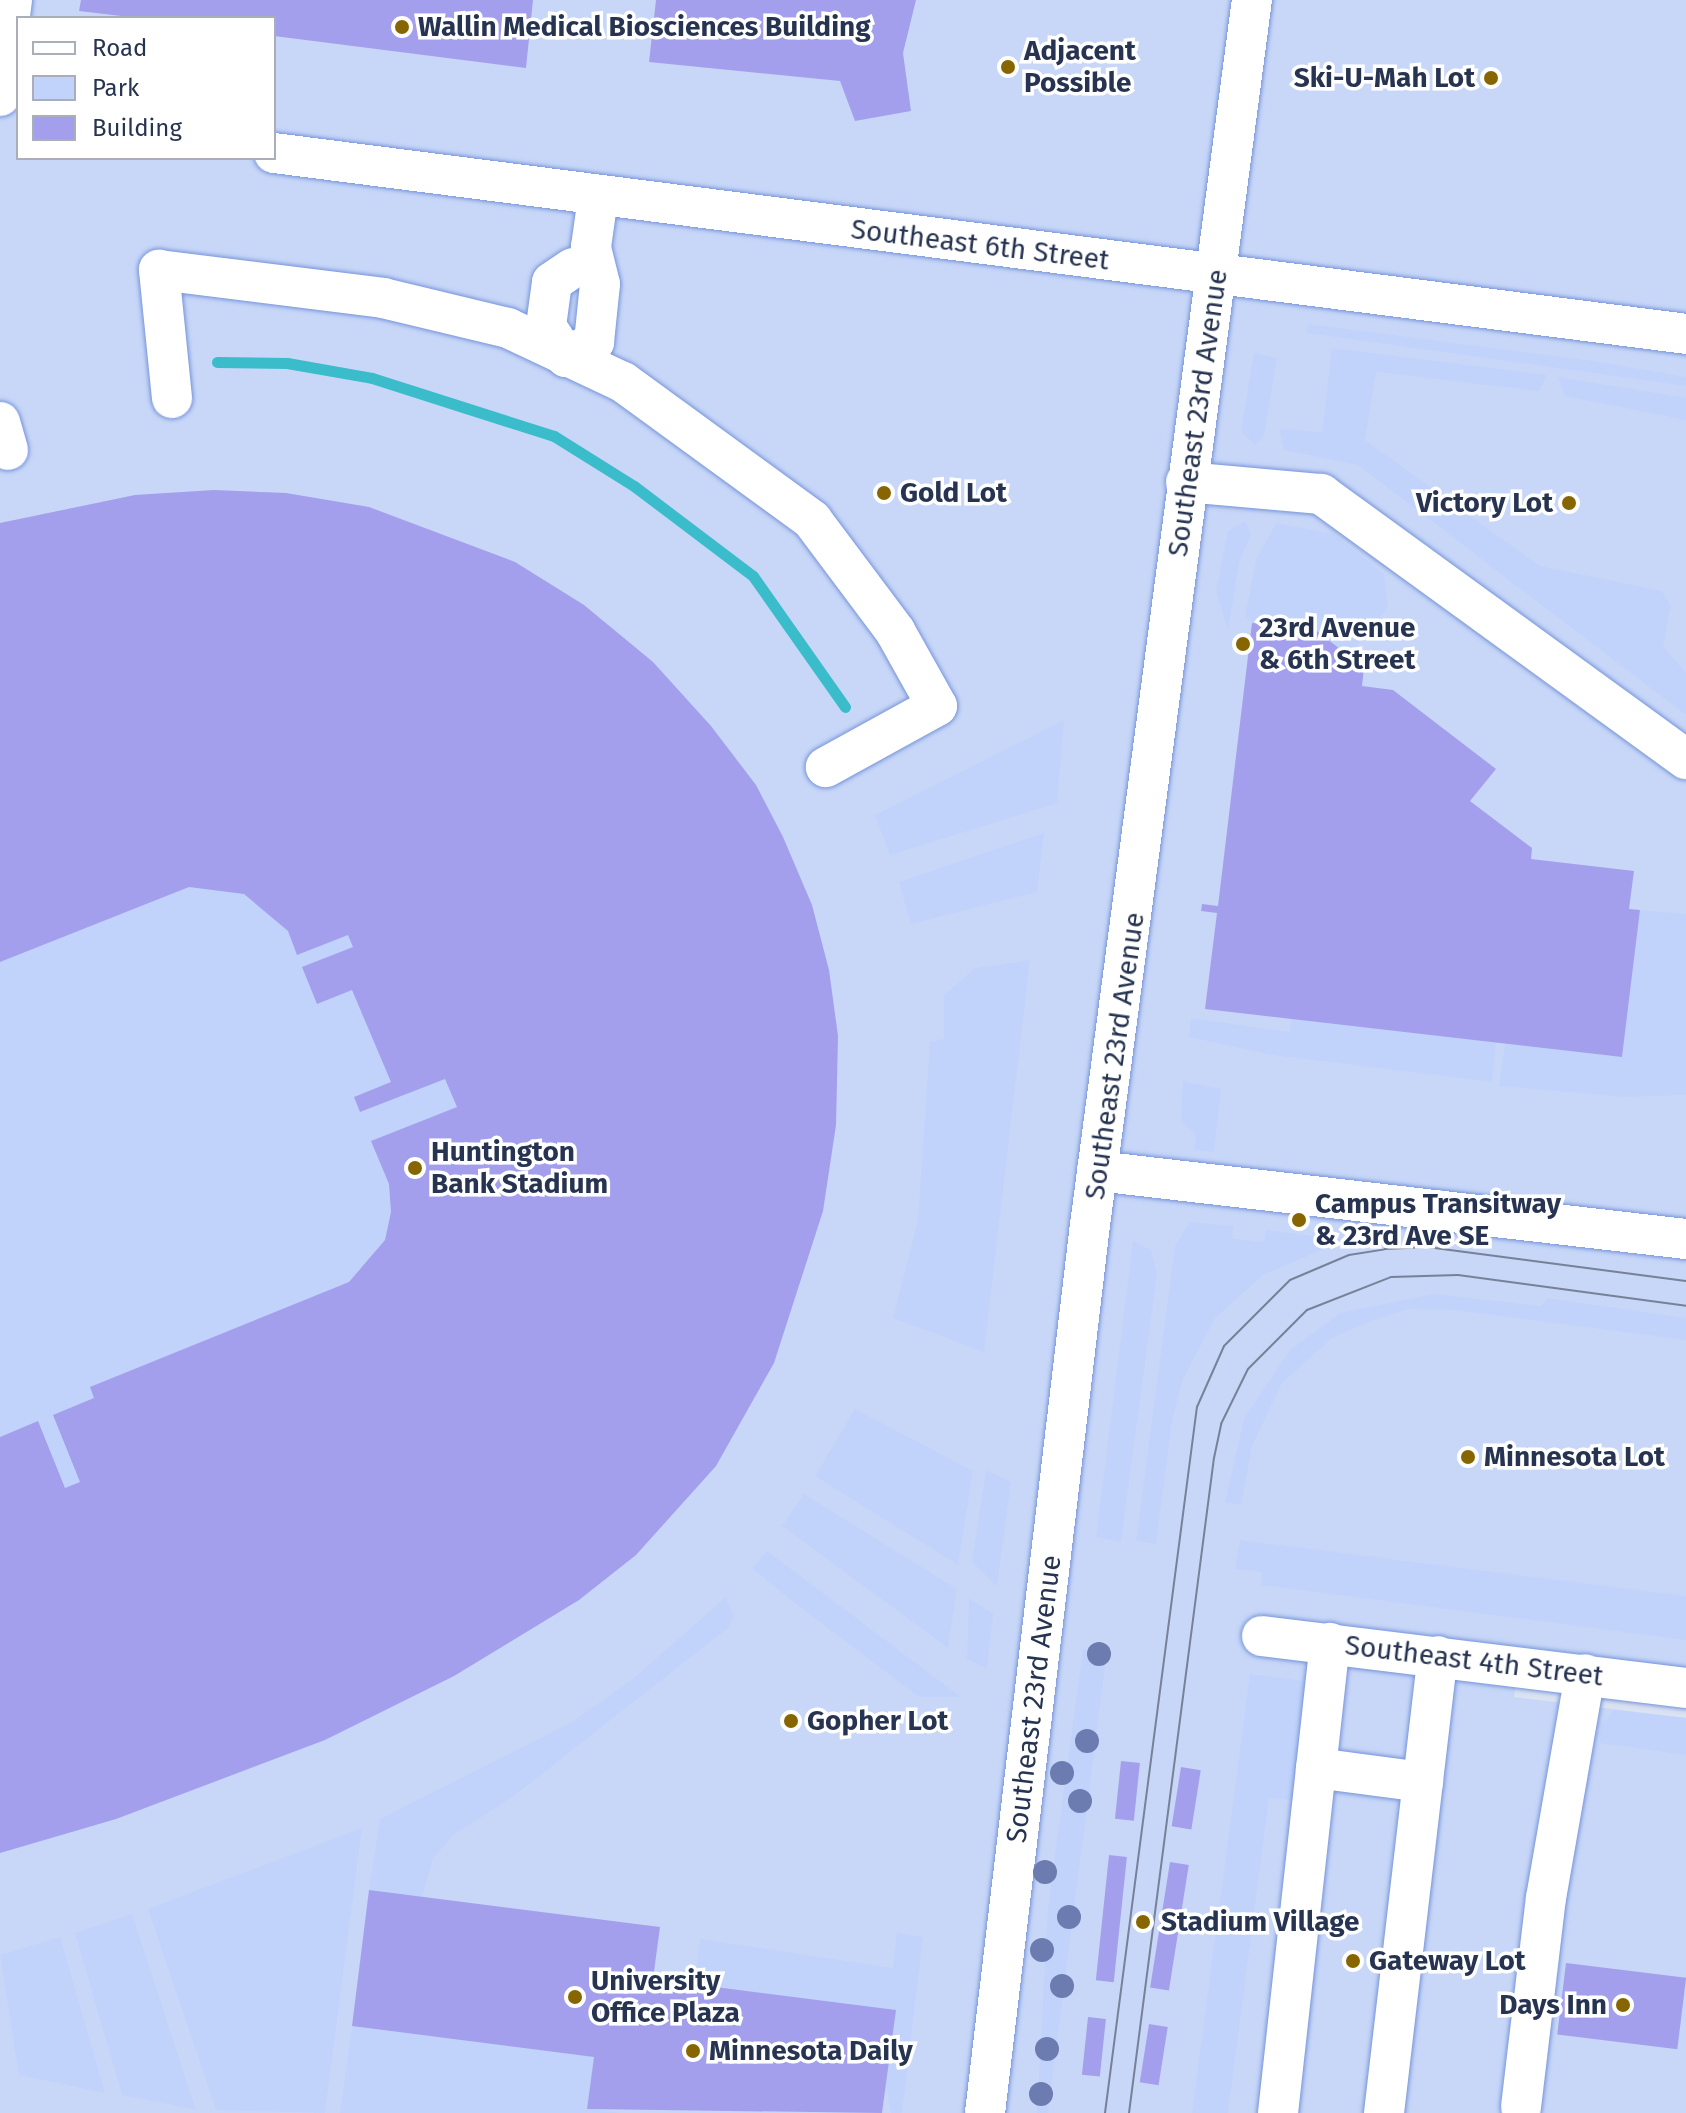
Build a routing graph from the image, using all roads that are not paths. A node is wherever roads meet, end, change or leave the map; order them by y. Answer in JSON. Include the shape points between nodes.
{"nodes":[{"id":1,"x":12,"y":0,"type":"edge"},
{"id":2,"x":1252,"y":0,"type":"edge"},
{"id":3,"x":0,"y":96,"type":"edge"},
{"id":4,"x":276,"y":153,"type":"edge"},
{"id":5,"x":598,"y":197,"type":"junction"},
{"id":6,"x":1217,"y":275,"type":"junction"},
{"id":7,"x":1686,"y":334,"type":"edge"},
{"id":8,"x":566,"y":357,"type":"junction"},
{"id":9,"x":172,"y":398,"type":"dead end"},
{"id":10,"x":1186,"y":482,"type":"junction"},
{"id":11,"x":1686,"y":759,"type":"edge"},
{"id":12,"x":826,"y":767,"type":"dead end"},
{"id":13,"x":1097,"y":1171,"type":"junction"},
{"id":14,"x":1686,"y":1239,"type":"edge"},
{"id":15,"x":1262,"y":1636,"type":"dead end"},
{"id":16,"x":1330,"y":1643,"type":"junction"},
{"id":17,"x":1438,"y":1656,"type":"junction"},
{"id":18,"x":1585,"y":1674,"type":"junction"},
{"id":19,"x":1686,"y":1688,"type":"edge"},
{"id":20,"x":1316,"y":1768,"type":"junction"},
{"id":21,"x":1423,"y":1782,"type":"junction"},
{"id":22,"x":1521,"y":2107,"type":"dead end"},
{"id":23,"x":985,"y":2113,"type":"edge"},
{"id":24,"x":1278,"y":2113,"type":"edge"},
{"id":25,"x":1384,"y":2113,"type":"edge"}],
"edges":[{"from":1,"to":3,"type":"street"},
{"from":2,"to":6,"type":"street","name":"Southeast 23rd Avenue"},
{"from":4,"to":5,"type":"street","name":"Southeast 6th Street"},
{"from":5,"to":6,"type":"street","name":"Southeast 6th Street"},
{"from":5,"to":8,"type":"street","via":[[582,258],[600,284],[594,342]]},
{"from":6,"to":7,"type":"street","name":"Southeast 6th Street"},
{"from":6,"to":10,"type":"street","name":"Southeast 23rd Avenue"},
{"from":8,"to":9,"type":"street","via":[[508,328],[383,298],[159,270]]},
{"from":8,"to":12,"type":"street","via":[[623,382],[812,520],[895,631],[937,706]]},
{"from":10,"to":11,"type":"street","via":[[1332,501]]},
{"from":10,"to":13,"type":"street","name":"Southeast 23rd Avenue","via":[[1136,911]]},
{"from":13,"to":14,"type":"street"},
{"from":13,"to":23,"type":"street","name":"Southeast 23rd Avenue"},
{"from":15,"to":16,"type":"street","name":"Southeast 4th Street"},
{"from":16,"to":17,"type":"street","name":"Southeast 4th Street"},
{"from":16,"to":20,"type":"street"},
{"from":17,"to":18,"type":"street","name":"Southeast 4th Street"},
{"from":17,"to":21,"type":"street"},
{"from":18,"to":19,"type":"street","name":"Southeast 4th Street"},
{"from":18,"to":22,"type":"street","via":[[1546,1898]]},
{"from":20,"to":21,"type":"street"},
{"from":20,"to":24,"type":"street"},
{"from":21,"to":25,"type":"street"}]}
